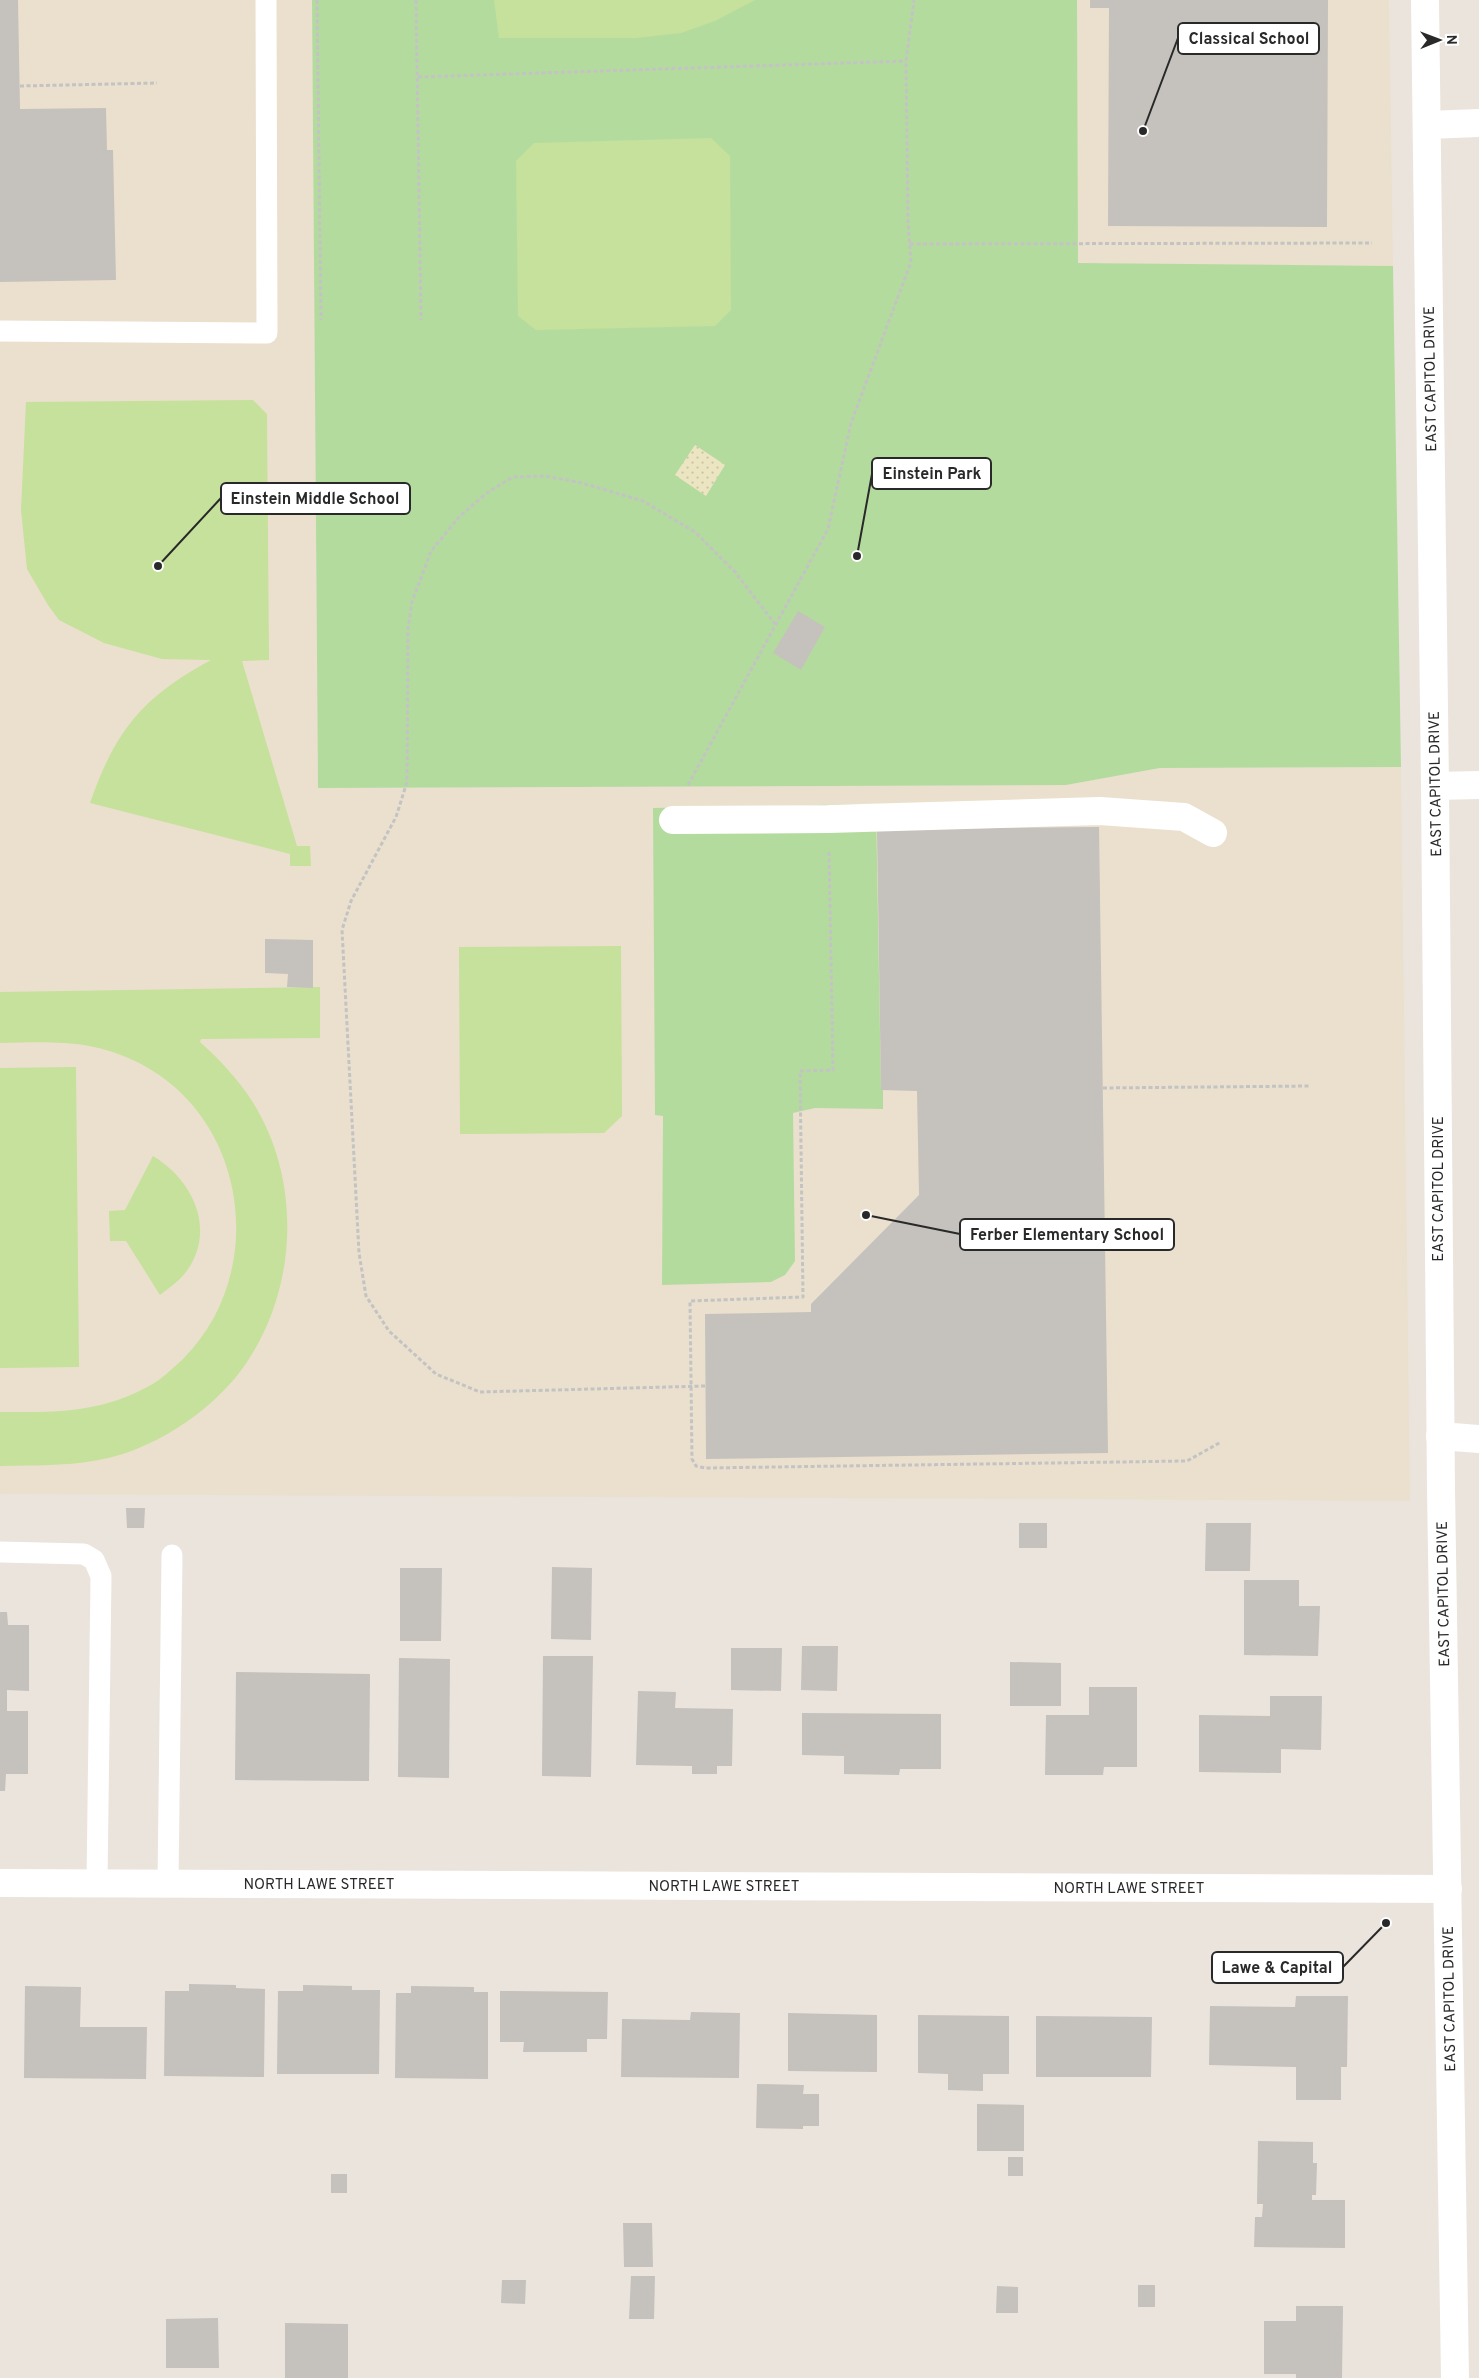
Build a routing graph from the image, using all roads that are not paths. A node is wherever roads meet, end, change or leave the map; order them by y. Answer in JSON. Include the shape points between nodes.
{"nodes":[{"id":1,"x":266,"y":0,"type":"edge"},
{"id":2,"x":1425,"y":0,"type":"edge"},
{"id":3,"x":1479,"y":123,"type":"edge"},
{"id":4,"x":1427,"y":125,"type":"junction"},
{"id":5,"x":0,"y":331,"type":"edge"},
{"id":6,"x":1479,"y":785,"type":"edge"},
{"id":7,"x":1435,"y":786,"type":"junction"},
{"id":8,"x":673,"y":820,"type":"road end"},
{"id":9,"x":1213,"y":833,"type":"dead end"},
{"id":10,"x":1440,"y":1436,"type":"junction"},
{"id":11,"x":1479,"y":1439,"type":"edge"},
{"id":12,"x":0,"y":1552,"type":"edge"},
{"id":13,"x":172,"y":1555,"type":"dead end"},
{"id":14,"x":0,"y":1883,"type":"edge"},
{"id":15,"x":97,"y":1883,"type":"junction"},
{"id":16,"x":168,"y":1884,"type":"junction"},
{"id":17,"x":1448,"y":1889,"type":"junction"},
{"id":18,"x":1455,"y":2378,"type":"edge"}],
"edges":[{"from":1,"to":5,"type":"lane","via":[[267,333]]},
{"from":2,"to":4,"type":"street","name":"EAST CAPITOL DRIVE"},
{"from":3,"to":4,"type":"street"},
{"from":4,"to":7,"type":"street","name":"EAST CAPITOL DRIVE"},
{"from":6,"to":7,"type":"street"},
{"from":7,"to":10,"type":"street","name":"EAST CAPITOL DRIVE"},
{"from":8,"to":9,"type":"street","via":[[828,819],[1100,810],[1184,817]]},
{"from":10,"to":11,"type":"street"},
{"from":10,"to":17,"type":"street","name":"EAST CAPITOL DRIVE"},
{"from":12,"to":15,"type":"lane","via":[[84,1554],[94,1560],[101,1576]]},
{"from":13,"to":16,"type":"lane"},
{"from":14,"to":15,"type":"street","name":"NORTH LAWE STREET"},
{"from":15,"to":16,"type":"street","name":"NORTH LAWE STREET"},
{"from":16,"to":17,"type":"street","name":"NORTH LAWE STREET"},
{"from":17,"to":18,"type":"street","name":"EAST CAPITOL DRIVE"}]}
